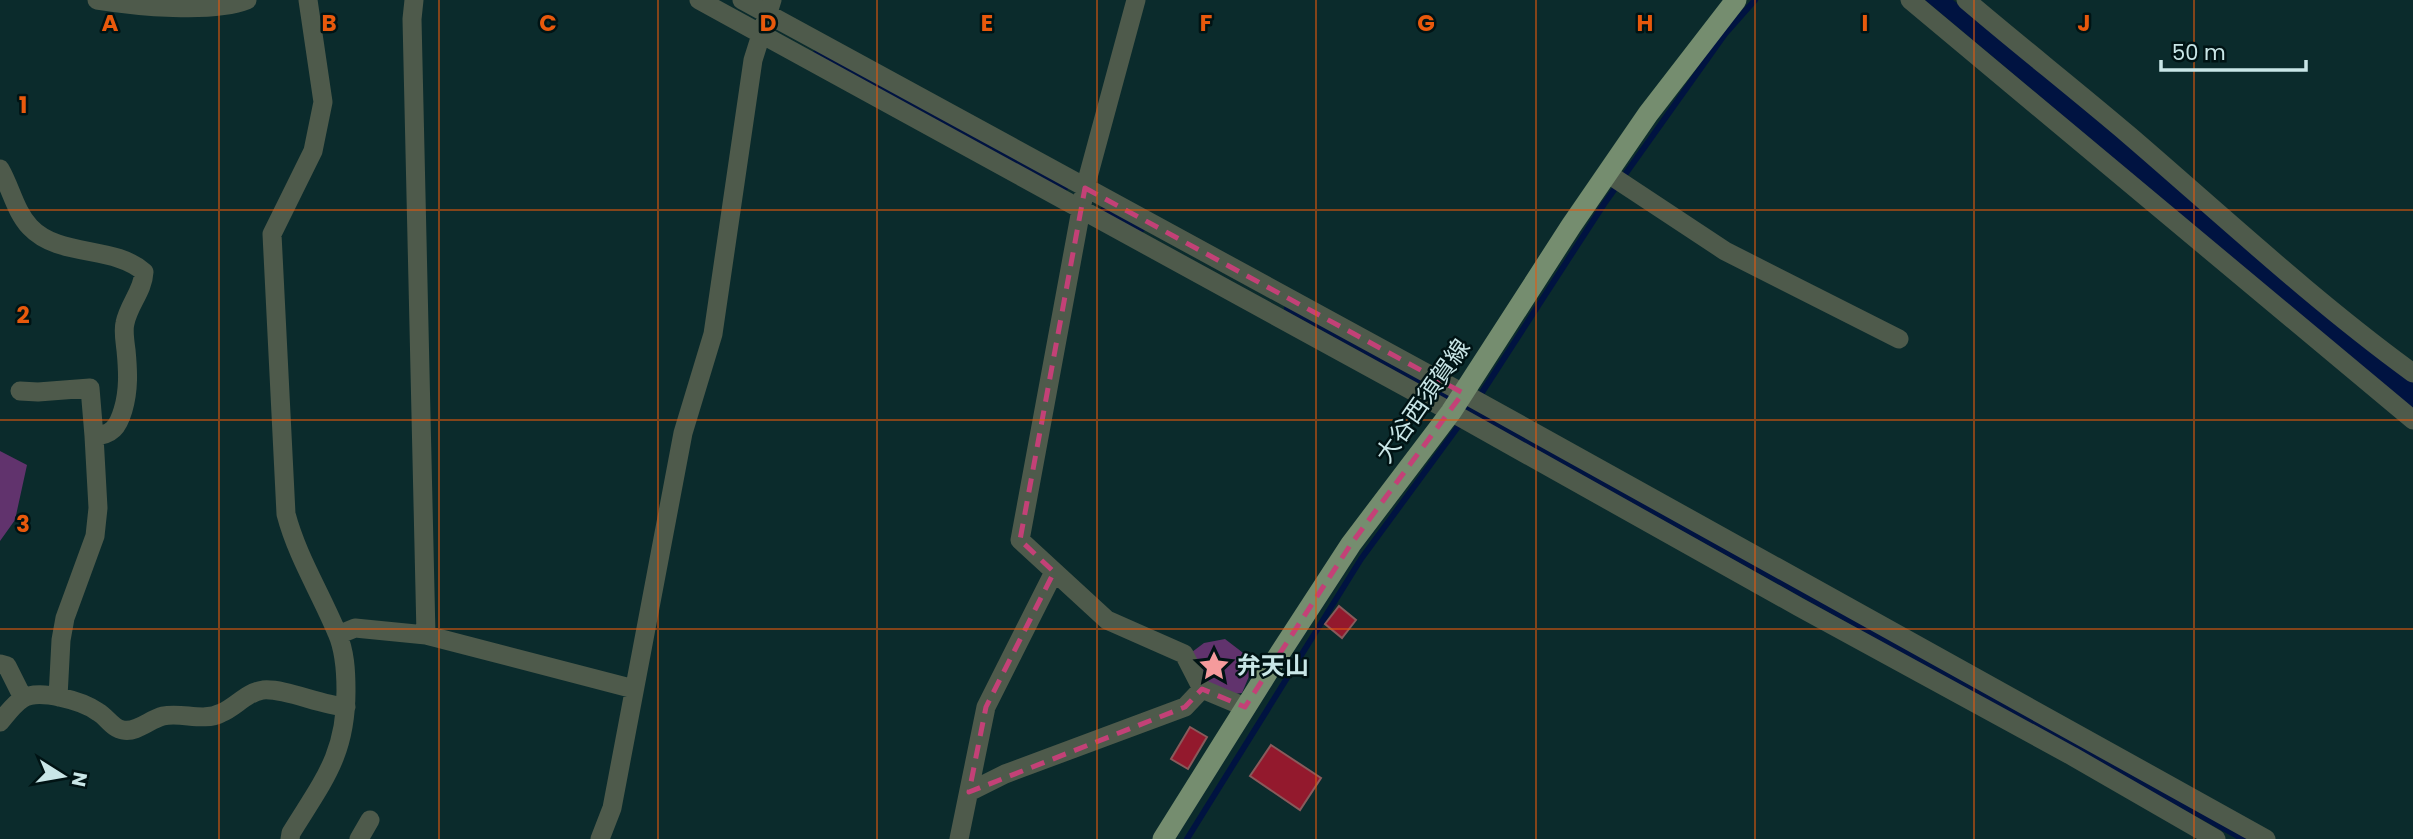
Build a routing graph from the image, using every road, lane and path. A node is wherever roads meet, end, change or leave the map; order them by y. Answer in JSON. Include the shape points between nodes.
{"nodes":[{"id":1,"x":97,"y":0,"type":"edge"},
{"id":2,"x":247,"y":0,"type":"edge"},
{"id":3,"x":308,"y":0,"type":"edge"},
{"id":4,"x":414,"y":0,"type":"edge"},
{"id":5,"x":699,"y":0,"type":"edge"},
{"id":6,"x":741,"y":0,"type":"edge"},
{"id":7,"x":1136,"y":0,"type":"edge"},
{"id":8,"x":1736,"y":0,"type":"edge"},
{"id":9,"x":1910,"y":0,"type":"edge"},
{"id":10,"x":1966,"y":0,"type":"edge"},
{"id":11,"x":765,"y":19,"type":"edge"},
{"id":12,"x":0,"y":169,"type":"edge"},
{"id":13,"x":1607,"y":173,"type":"junction"},
{"id":14,"x":1085,"y":188,"type":"junction"},
{"id":15,"x":1081,"y":210,"type":"junction"},
{"id":16,"x":1899,"y":339,"type":"dead end"},
{"id":17,"x":2413,"y":373,"type":"edge"},
{"id":18,"x":20,"y":391,"type":"dead end"},
{"id":19,"x":1457,"y":402,"type":"junction"},
{"id":20,"x":2413,"y":420,"type":"edge"},
{"id":21,"x":94,"y":436,"type":"junction"},
{"id":22,"x":1054,"y":572,"type":"junction"},
{"id":23,"x":338,"y":635,"type":"junction"},
{"id":24,"x":426,"y":635,"type":"junction"},
{"id":25,"x":0,"y":664,"type":"edge"},
{"id":26,"x":634,"y":689,"type":"junction"},
{"id":27,"x":1202,"y":689,"type":"junction"},
{"id":28,"x":58,"y":697,"type":"junction"},
{"id":29,"x":23,"y":698,"type":"junction"},
{"id":30,"x":346,"y":707,"type":"junction"},
{"id":31,"x":1245,"y":707,"type":"junction"},
{"id":32,"x":0,"y":723,"type":"edge"},
{"id":33,"x":969,"y":792,"type":"junction"},
{"id":34,"x":370,"y":820,"type":"dead end"},
{"id":35,"x":290,"y":839,"type":"edge"},
{"id":36,"x":359,"y":839,"type":"edge"},
{"id":37,"x":600,"y":839,"type":"edge"},
{"id":38,"x":959,"y":839,"type":"edge"},
{"id":39,"x":1163,"y":839,"type":"edge"},
{"id":40,"x":2216,"y":839,"type":"edge"},
{"id":41,"x":2266,"y":839,"type":"edge"}],
"edges":[{"from":1,"to":2,"type":"street","via":[[208,7]]},
{"from":3,"to":23,"type":"street","via":[[323,102],[313,151],[272,234],[286,514],[293,541]]},
{"from":4,"to":24,"type":"street"},
{"from":5,"to":11,"type":"street"},
{"from":6,"to":11,"type":"street"},
{"from":7,"to":14,"type":"street"},
{"from":8,"to":13,"type":"main road","name":"大谷西須賀線"},
{"from":9,"to":20,"type":"street"},
{"from":10,"to":17,"type":"street"},
{"from":11,"to":14,"type":"street"},
{"from":11,"to":15,"type":"street"},
{"from":11,"to":26,"type":"street","via":[[753,60],[713,334],[683,433]]},
{"from":12,"to":21,"type":"street","via":[[32,229],[54,243],[134,263],[144,272],[144,285],[124,326],[129,379],[119,424],[107,435]]},
{"from":13,"to":16,"type":"street","via":[[1725,251]]},
{"from":13,"to":19,"type":"main road","name":"大谷西須賀線"},
{"from":14,"to":15,"type":"street"},
{"from":14,"to":19,"type":"street"},
{"from":15,"to":19,"type":"street"},
{"from":15,"to":22,"type":"street","via":[[1020,540]]},
{"from":18,"to":21,"type":"street","via":[[90,388]]},
{"from":19,"to":31,"type":"main road","name":"大谷西須賀線","via":[[1351,544]]},
{"from":19,"to":40,"type":"street","via":[[1787,601]]},
{"from":19,"to":41,"type":"street"},
{"from":21,"to":28,"type":"street","via":[[95,536],[65,618]]},
{"from":22,"to":27,"type":"street","via":[[1107,620],[1184,654]]},
{"from":22,"to":33,"type":"street","via":[[986,707]]},
{"from":23,"to":24,"type":"street","via":[[355,628]]},
{"from":23,"to":30,"type":"street","via":[[346,666]]},
{"from":24,"to":26,"type":"street"},
{"from":25,"to":29,"type":"street","via":[[6,666]]},
{"from":26,"to":37,"type":"street","via":[[612,808]]},
{"from":27,"to":31,"type":"street"},
{"from":27,"to":33,"type":"street","via":[[1185,707],[1005,774]]},
{"from":28,"to":29,"type":"street"},
{"from":28,"to":30,"type":"street","via":[[81,702],[121,730],[167,715],[209,717],[262,690]]},
{"from":29,"to":32,"type":"street"},
{"from":30,"to":35,"type":"street","via":[[342,741],[330,770]]},
{"from":31,"to":39,"type":"main road","name":"大谷西須賀線"},
{"from":33,"to":38,"type":"street"},
{"from":34,"to":36,"type":"street"}]}
